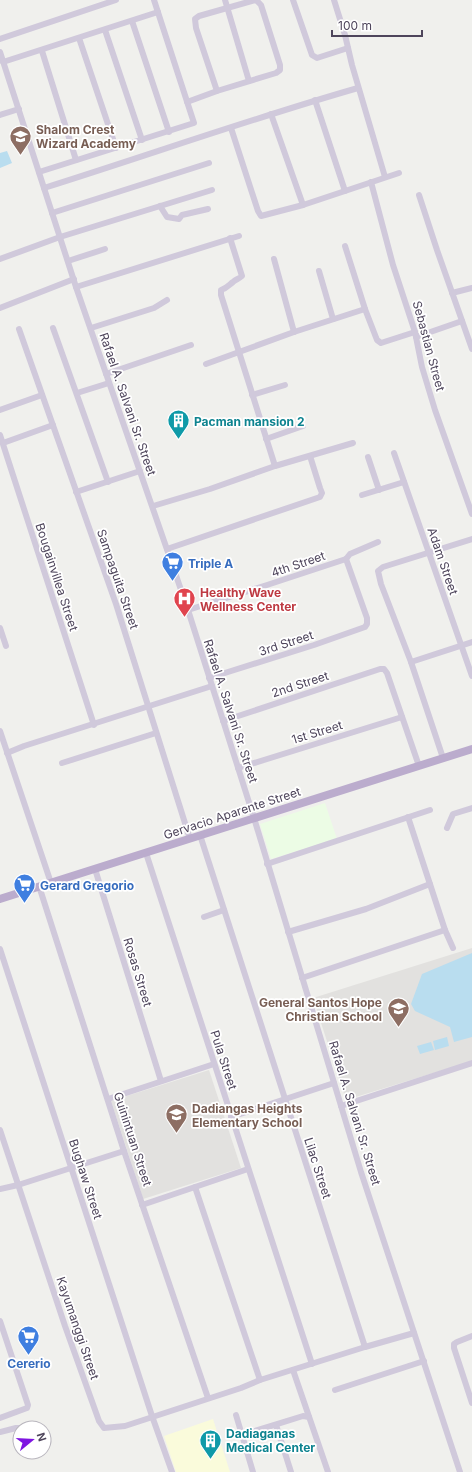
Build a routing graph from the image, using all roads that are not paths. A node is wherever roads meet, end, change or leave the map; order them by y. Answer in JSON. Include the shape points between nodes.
{"nodes":[{"id":1,"x":116,"y":0,"type":"edge"},
{"id":2,"x":154,"y":0,"type":"edge"},
{"id":3,"x":225,"y":0,"type":"edge"},
{"id":4,"x":255,"y":0,"type":"edge"},
{"id":5,"x":293,"y":0,"type":"edge"},
{"id":6,"x":334,"y":0,"type":"edge"},
{"id":7,"x":228,"y":8,"type":"junction"},
{"id":8,"x":158,"y":12,"type":"junction"},
{"id":9,"x":132,"y":22,"type":"junction"},
{"id":10,"x":106,"y":30,"type":"junction"},
{"id":11,"x":0,"y":38,"type":"edge"},
{"id":12,"x":79,"y":38,"type":"junction"},
{"id":13,"x":348,"y":48,"type":"junction"},
{"id":14,"x":42,"y":50,"type":"junction"},
{"id":15,"x":0,"y":52,"type":"edge"},
{"id":16,"x":3,"y":65,"type":"edge"},
{"id":17,"x":249,"y":81,"type":"junction"},
{"id":18,"x":358,"y":88,"type":"junction"},
{"id":19,"x":216,"y":91,"type":"junction"},
{"id":20,"x":315,"y":100,"type":"junction"},
{"id":21,"x":187,"y":102,"type":"junction"},
{"id":22,"x":19,"y":109,"type":"junction"},
{"id":23,"x":271,"y":114,"type":"junction"},
{"id":24,"x":0,"y":115,"type":"edge"},
{"id":25,"x":231,"y":128,"type":"junction"},
{"id":26,"x":169,"y":132,"type":"junction"},
{"id":27,"x":142,"y":140,"type":"junction"},
{"id":28,"x":116,"y":148,"type":"junction"},
{"id":29,"x":76,"y":160,"type":"junction"},
{"id":30,"x":209,"y":164,"type":"dead end"},
{"id":31,"x":39,"y":172,"type":"junction"},
{"id":32,"x":399,"y":173,"type":"dead end"},
{"id":33,"x":385,"y":177,"type":"junction"},
{"id":34,"x":370,"y":182,"type":"junction"},
{"id":35,"x":44,"y":188,"type":"junction"},
{"id":36,"x":212,"y":190,"type":"dead end"},
{"id":37,"x":345,"y":191,"type":"junction"},
{"id":38,"x":419,"y":195,"type":"dead end"},
{"id":39,"x":303,"y":205,"type":"junction"},
{"id":40,"x":160,"y":206,"type":"junction"},
{"id":41,"x":208,"y":209,"type":"dead end"},
{"id":42,"x":52,"y":213,"type":"junction"},
{"id":43,"x":239,"y":236,"type":"dead end"},
{"id":44,"x":60,"y":237,"type":"junction"},
{"id":45,"x":230,"y":238,"type":"junction"},
{"id":46,"x":345,"y":246,"type":"dead end"},
{"id":47,"x":105,"y":249,"type":"dead end"},
{"id":48,"x":0,"y":259,"type":"edge"},
{"id":49,"x":274,"y":259,"type":"dead end"},
{"id":50,"x":68,"y":261,"type":"junction"},
{"id":51,"x":319,"y":271,"type":"dead end"},
{"id":52,"x":74,"y":279,"type":"junction"},
{"id":53,"x":76,"y":287,"type":"junction"},
{"id":54,"x":472,"y":288,"type":"edge"},
{"id":55,"x":452,"y":293,"type":"junction"},
{"id":56,"x":167,"y":300,"type":"dead end"},
{"id":57,"x":0,"y":308,"type":"edge"},
{"id":58,"x":365,"y":309,"type":"junction"},
{"id":59,"x":333,"y":319,"type":"junction"},
{"id":60,"x":462,"y":321,"type":"junction"},
{"id":61,"x":53,"y":328,"type":"dead end"},
{"id":62,"x":91,"y":328,"type":"junction"},
{"id":63,"x":19,"y":329,"type":"dead end"},
{"id":64,"x":294,"y":332,"type":"junction"},
{"id":65,"x":469,"y":332,"type":"edge"},
{"id":66,"x":416,"y":334,"type":"junction"},
{"id":67,"x":191,"y":345,"type":"dead end"},
{"id":68,"x":472,"y":349,"type":"edge"},
{"id":69,"x":239,"y":352,"type":"junction"},
{"id":70,"x":206,"y":364,"type":"dead end"},
{"id":71,"x":106,"y":374,"type":"junction"},
{"id":72,"x":109,"y":383,"type":"junction"},
{"id":73,"x":284,"y":385,"type":"dead end"},
{"id":74,"x":77,"y":393,"type":"junction"},
{"id":75,"x":42,"y":395,"type":"junction"},
{"id":76,"x":252,"y":395,"type":"junction"},
{"id":77,"x":0,"y":410,"type":"edge"},
{"id":78,"x":53,"y":425,"type":"junction"},
{"id":79,"x":303,"y":426,"type":"dead end"},
{"id":80,"x":0,"y":435,"type":"edge"},
{"id":81,"x":266,"y":439,"type":"junction"},
{"id":82,"x":3,"y":443,"type":"junction"},
{"id":83,"x":353,"y":443,"type":"dead end"},
{"id":84,"x":394,"y":453,"type":"dead end"},
{"id":85,"x":310,"y":456,"type":"junction"},
{"id":86,"x":368,"y":457,"type":"dead end"},
{"id":87,"x":275,"y":466,"type":"junction"},
{"id":88,"x":140,"y":471,"type":"junction"},
{"id":89,"x":108,"y":482,"type":"junction"},
{"id":90,"x":404,"y":482,"type":"junction"},
{"id":91,"x":379,"y":490,"type":"junction"},
{"id":92,"x":76,"y":492,"type":"junction"},
{"id":93,"x":362,"y":496,"type":"dead end"},
{"id":94,"x":153,"y":506,"type":"junction"},
{"id":95,"x":472,"y":514,"type":"edge"},
{"id":96,"x":472,"y":539,"type":"edge"},
{"id":97,"x":378,"y":542,"type":"dead end"},
{"id":98,"x":167,"y":549,"type":"junction"},
{"id":99,"x":428,"y":553,"type":"junction"},
{"id":100,"x":346,"y":559,"type":"junction"},
{"id":101,"x":188,"y":610,"type":"junction"},
{"id":102,"x":0,"y":628,"type":"edge"},
{"id":103,"x":472,"y":642,"type":"edge"},
{"id":104,"x":461,"y":645,"type":"junction"},
{"id":105,"x":6,"y":646,"type":"dead end"},
{"id":106,"x":411,"y":662,"type":"junction"},
{"id":107,"x":472,"y":676,"type":"edge"},
{"id":108,"x":209,"y":678,"type":"junction"},
{"id":109,"x":212,"y":686,"type":"junction"},
{"id":110,"x":148,"y":708,"type":"junction"},
{"id":111,"x":402,"y":717,"type":"junction"},
{"id":112,"x":223,"y":722,"type":"junction"},
{"id":113,"x":94,"y":725,"type":"junction"},
{"id":114,"x":0,"y":730,"type":"edge"},
{"id":115,"x":156,"y":733,"type":"junction"},
{"id":116,"x":472,"y":749,"type":"edge"},
{"id":117,"x":7,"y":753,"type":"junction"},
{"id":118,"x":443,"y":758,"type":"junction"},
{"id":119,"x":62,"y":763,"type":"dead end"},
{"id":120,"x":418,"y":766,"type":"junction"},
{"id":121,"x":238,"y":768,"type":"junction"},
{"id":122,"x":472,"y":808,"type":"edge"},
{"id":123,"x":430,"y":810,"type":"dead end"},
{"id":124,"x":254,"y":818,"type":"junction"},
{"id":125,"x":408,"y":818,"type":"junction"},
{"id":126,"x":447,"y":828,"type":"dead end"},
{"id":127,"x":200,"y":835,"type":"junction"},
{"id":128,"x":190,"y":838,"type":"junction"},
{"id":129,"x":146,"y":852,"type":"junction"},
{"id":130,"x":267,"y":864,"type":"junction"},
{"id":131,"x":95,"y":869,"type":"junction"},
{"id":132,"x":51,"y":883,"type":"junction"},
{"id":133,"x":430,"y":884,"type":"junction"},
{"id":134,"x":39,"y":886,"type":"junction"},
{"id":135,"x":0,"y":899,"type":"edge"},
{"id":136,"x":224,"y":910,"type":"junction"},
{"id":137,"x":204,"y":916,"type":"dead end"},
{"id":138,"x":446,"y":930,"type":"junction"},
{"id":139,"x":288,"y":932,"type":"junction"},
{"id":140,"x":453,"y":948,"type":"dead end"},
{"id":141,"x":0,"y":949,"type":"edge"},
{"id":142,"x":302,"y":978,"type":"junction"},
{"id":143,"x":472,"y":1063,"type":"edge"},
{"id":144,"x":214,"y":1064,"type":"junction"},
{"id":145,"x":161,"y":1081,"type":"junction"},
{"id":146,"x":334,"y":1083,"type":"junction"},
{"id":147,"x":108,"y":1099,"type":"junction"},
{"id":148,"x":284,"y":1099,"type":"junction"},
{"id":149,"x":341,"y":1106,"type":"junction"},
{"id":150,"x":231,"y":1117,"type":"junction"},
{"id":151,"x":0,"y":1130,"type":"edge"},
{"id":152,"x":124,"y":1151,"type":"junction"},
{"id":153,"x":71,"y":1168,"type":"junction"},
{"id":154,"x":248,"y":1169,"type":"junction"},
{"id":155,"x":18,"y":1185,"type":"junction"},
{"id":156,"x":195,"y":1187,"type":"junction"},
{"id":157,"x":0,"y":1189,"type":"edge"},
{"id":158,"x":142,"y":1205,"type":"junction"},
{"id":159,"x":0,"y":1320,"type":"edge"},
{"id":160,"x":414,"y":1333,"type":"junction"},
{"id":161,"x":472,"y":1336,"type":"edge"},
{"id":162,"x":365,"y":1347,"type":"junction"},
{"id":163,"x":424,"y":1361,"type":"junction"},
{"id":164,"x":312,"y":1364,"type":"junction"},
{"id":165,"x":293,"y":1370,"type":"junction"},
{"id":166,"x":260,"y":1380,"type":"junction"},
{"id":167,"x":335,"y":1390,"type":"dead end"},
{"id":168,"x":208,"y":1398,"type":"junction"},
{"id":169,"x":472,"y":1403,"type":"edge"},
{"id":170,"x":236,"y":1415,"type":"dead end"},
{"id":171,"x":152,"y":1416,"type":"junction"},
{"id":172,"x":309,"y":1417,"type":"junction"},
{"id":173,"x":0,"y":1418,"type":"edge"},
{"id":174,"x":276,"y":1425,"type":"junction"},
{"id":175,"x":12,"y":1429,"type":"edge"},
{"id":176,"x":0,"y":1432,"type":"edge"},
{"id":177,"x":242,"y":1435,"type":"junction"},
{"id":178,"x":172,"y":1472,"type":"edge"},
{"id":179,"x":254,"y":1472,"type":"edge"},
{"id":180,"x":291,"y":1472,"type":"edge"},
{"id":181,"x":328,"y":1472,"type":"edge"},
{"id":182,"x":460,"y":1472,"type":"edge"}],
"edges":[{"from":1,"to":11,"type":"street"},
{"from":2,"to":8,"type":"street"},
{"from":3,"to":7,"type":"street"},
{"from":4,"to":7,"type":"street"},
{"from":4,"to":17,"type":"street","via":[[261,5],[280,68],[279,72]]},
{"from":5,"to":13,"type":"street","via":[[312,56],[317,58]]},
{"from":6,"to":13,"type":"street"},
{"from":7,"to":17,"type":"street"},
{"from":7,"to":19,"type":"street","via":[[196,17],[194,21]]},
{"from":8,"to":9,"type":"street"},
{"from":8,"to":21,"type":"street"},
{"from":9,"to":10,"type":"street"},
{"from":9,"to":26,"type":"street"},
{"from":10,"to":12,"type":"street"},
{"from":10,"to":27,"type":"street"},
{"from":12,"to":14,"type":"street"},
{"from":12,"to":28,"type":"street"},
{"from":13,"to":18,"type":"street"},
{"from":14,"to":16,"type":"street"},
{"from":14,"to":29,"type":"street"},
{"from":15,"to":16,"type":"street","name":"Rafael A. Salvani Sr. Street"},
{"from":16,"to":22,"type":"street","name":"Rafael A. Salvani Sr. Street"},
{"from":17,"to":19,"type":"street"},
{"from":18,"to":20,"type":"street"},
{"from":18,"to":33,"type":"street"},
{"from":19,"to":21,"type":"street"},
{"from":20,"to":23,"type":"street"},
{"from":20,"to":37,"type":"street"},
{"from":21,"to":26,"type":"street","via":[[194,123]]},
{"from":22,"to":24,"type":"street"},
{"from":22,"to":31,"type":"street","name":"Rafael A. Salvani Sr. Street"},
{"from":23,"to":25,"type":"street"},
{"from":23,"to":39,"type":"street"},
{"from":25,"to":35,"type":"street"},
{"from":25,"to":39,"type":"street","via":[[261,216]]},
{"from":26,"to":27,"type":"street"},
{"from":27,"to":28,"type":"street"},
{"from":28,"to":29,"type":"street"},
{"from":29,"to":31,"type":"street"},
{"from":30,"to":42,"type":"street"},
{"from":31,"to":35,"type":"street","name":"Rafael A. Salvani Sr. Street"},
{"from":32,"to":33,"type":"street"},
{"from":33,"to":34,"type":"street"},
{"from":34,"to":37,"type":"street"},
{"from":34,"to":66,"type":"street","name":"Sebastian Street","via":[[393,265]]},
{"from":35,"to":42,"type":"street","name":"Rafael A. Salvani Sr. Street"},
{"from":36,"to":40,"type":"street"},
{"from":37,"to":39,"type":"street"},
{"from":38,"to":55,"type":"street"},
{"from":40,"to":41,"type":"street","via":[[167,217],[179,219],[182,215]]},
{"from":40,"to":44,"type":"street"},
{"from":42,"to":44,"type":"street","name":"Rafael A. Salvani Sr. Street"},
{"from":43,"to":45,"type":"street"},
{"from":44,"to":48,"type":"street"},
{"from":44,"to":50,"type":"street","name":"Rafael A. Salvani Sr. Street"},
{"from":45,"to":53,"type":"street"},
{"from":45,"to":69,"type":"street","via":[[242,276],[221,290],[221,293]]},
{"from":46,"to":58,"type":"street"},
{"from":47,"to":50,"type":"street"},
{"from":49,"to":64,"type":"street"},
{"from":50,"to":52,"type":"street","name":"Rafael A. Salvani Sr. Street"},
{"from":51,"to":59,"type":"street"},
{"from":52,"to":53,"type":"street","name":"Rafael A. Salvani Sr. Street"},
{"from":52,"to":57,"type":"street"},
{"from":53,"to":62,"type":"street","name":"Rafael A. Salvani Sr. Street"},
{"from":54,"to":55,"type":"street"},
{"from":55,"to":60,"type":"street"},
{"from":56,"to":62,"type":"street","via":[[154,308]]},
{"from":58,"to":59,"type":"street"},
{"from":58,"to":66,"type":"street","via":[[375,338],[379,342]]},
{"from":59,"to":64,"type":"street"},
{"from":60,"to":65,"type":"street"},
{"from":60,"to":66,"type":"street"},
{"from":61,"to":74,"type":"street"},
{"from":62,"to":71,"type":"street","name":"Rafael A. Salvani Sr. Street"},
{"from":63,"to":75,"type":"street","name":"Sampaguita Street"},
{"from":64,"to":69,"type":"street"},
{"from":65,"to":68,"type":"street"},
{"from":66,"to":95,"type":"street","name":"Sebastian Street","via":[[418,355]]},
{"from":67,"to":71,"type":"street"},
{"from":69,"to":70,"type":"street"},
{"from":69,"to":76,"type":"street"},
{"from":71,"to":72,"type":"street","name":"Rafael A. Salvani Sr. Street"},
{"from":72,"to":74,"type":"street"},
{"from":72,"to":88,"type":"street","name":"Rafael A. Salvani Sr. Street"},
{"from":73,"to":76,"type":"street"},
{"from":74,"to":89,"type":"street"},
{"from":75,"to":77,"type":"street"},
{"from":75,"to":78,"type":"street","name":"Sampaguita Street"},
{"from":76,"to":81,"type":"street"},
{"from":78,"to":82,"type":"street"},
{"from":78,"to":92,"type":"street","name":"Sampaguita Street"},
{"from":79,"to":81,"type":"street"},
{"from":80,"to":82,"type":"street","name":"Bougainvillea Street"},
{"from":81,"to":87,"type":"street"},
{"from":82,"to":113,"type":"street","name":"Bougainvillea Street"},
{"from":83,"to":85,"type":"street"},
{"from":84,"to":90,"type":"street","name":"Adam Street"},
{"from":85,"to":87,"type":"street"},
{"from":85,"to":98,"type":"street","via":[[322,493],[320,497]]},
{"from":86,"to":91,"type":"street"},
{"from":87,"to":94,"type":"street"},
{"from":88,"to":89,"type":"street"},
{"from":88,"to":94,"type":"street","name":"Rafael A. Salvani Sr. Street"},
{"from":89,"to":92,"type":"street"},
{"from":90,"to":91,"type":"street"},
{"from":90,"to":99,"type":"street","name":"Adam Street"},
{"from":91,"to":93,"type":"street"},
{"from":92,"to":110,"type":"street","name":"Sampaguita Street","via":[[116,604]]},
{"from":94,"to":98,"type":"street","name":"Rafael A. Salvani Sr. Street"},
{"from":96,"to":99,"type":"street"},
{"from":97,"to":100,"type":"street","name":"4th Street","via":[[350,554]]},
{"from":98,"to":101,"type":"street","name":"Rafael A. Salvani Sr. Street"},
{"from":99,"to":104,"type":"street","name":"Adam Street"},
{"from":99,"to":106,"type":"street","via":[[383,567],[378,571]]},
{"from":100,"to":101,"type":"street","name":"4th Street"},
{"from":100,"to":108,"type":"street","name":"3rd Street","via":[[367,624],[358,630]]},
{"from":101,"to":108,"type":"street","name":"Rafael A. Salvani Sr. Street"},
{"from":102,"to":105,"type":"street"},
{"from":103,"to":104,"type":"street"},
{"from":104,"to":106,"type":"street"},
{"from":104,"to":107,"type":"street","name":"Adam Street"},
{"from":106,"to":118,"type":"street"},
{"from":108,"to":109,"type":"street","name":"Rafael A. Salvani Sr. Street"},
{"from":109,"to":110,"type":"street"},
{"from":109,"to":112,"type":"street","name":"Rafael A. Salvani Sr. Street"},
{"from":110,"to":113,"type":"street"},
{"from":110,"to":115,"type":"street","name":"Sampaguita Street"},
{"from":111,"to":112,"type":"street","name":"2nd Street","via":[[384,669]]},
{"from":111,"to":120,"type":"street"},
{"from":111,"to":121,"type":"street","name":"1st Street"},
{"from":112,"to":121,"type":"street","name":"Rafael A. Salvani Sr. Street"},
{"from":113,"to":117,"type":"street"},
{"from":114,"to":117,"type":"street"},
{"from":115,"to":119,"type":"street"},
{"from":115,"to":128,"type":"street","name":"Sampaguita Street"},
{"from":116,"to":118,"type":"main road","name":"Gervacio Aparente Street"},
{"from":117,"to":132,"type":"street"},
{"from":118,"to":120,"type":"main road","name":"Gervacio Aparente Street"},
{"from":120,"to":124,"type":"main road","name":"Gervacio Aparente Street"},
{"from":121,"to":124,"type":"street","name":"Rafael A. Salvani Sr. Street"},
{"from":122,"to":126,"type":"street","via":[[453,814]]},
{"from":123,"to":125,"type":"street"},
{"from":124,"to":127,"type":"main road","name":"Gervacio Aparente Street"},
{"from":124,"to":130,"type":"street","name":"Rafael A. Salvani Sr. Street"},
{"from":125,"to":130,"type":"street"},
{"from":125,"to":133,"type":"street"},
{"from":127,"to":128,"type":"main road","name":"Gervacio Aparente Street"},
{"from":127,"to":136,"type":"street","name":"Lilac Street"},
{"from":128,"to":129,"type":"main road","name":"Gervacio Aparente Street"},
{"from":129,"to":131,"type":"main road","name":"Gervacio Aparente Street"},
{"from":129,"to":144,"type":"street","name":"Pula Street"},
{"from":130,"to":139,"type":"street","name":"Rafael A. Salvani Sr. Street"},
{"from":131,"to":132,"type":"main road","name":"Gervacio Aparente Street"},
{"from":131,"to":145,"type":"street","name":"Rosas Street"},
{"from":132,"to":134,"type":"main road","name":"Gervacio Aparente Street"},
{"from":133,"to":138,"type":"street"},
{"from":133,"to":139,"type":"street","via":[[372,907]]},
{"from":134,"to":135,"type":"main road","name":"Gervacio Aparente Street"},
{"from":134,"to":147,"type":"street","name":"Guinintuan Street"},
{"from":136,"to":137,"type":"street"},
{"from":136,"to":148,"type":"street","name":"Lilac Street"},
{"from":138,"to":140,"type":"street"},
{"from":138,"to":142,"type":"street"},
{"from":139,"to":142,"type":"street","name":"Rafael A. Salvani Sr. Street"},
{"from":141,"to":153,"type":"street","name":"Bughaw Street"},
{"from":142,"to":146,"type":"street","name":"Rafael A. Salvani Sr. Street"},
{"from":143,"to":149,"type":"street"},
{"from":144,"to":145,"type":"street"},
{"from":144,"to":150,"type":"street","name":"Pula Street"},
{"from":145,"to":147,"type":"street"},
{"from":146,"to":148,"type":"street"},
{"from":146,"to":149,"type":"street","name":"Rafael A. Salvani Sr. Street"},
{"from":147,"to":152,"type":"street","name":"Guinintuan Street"},
{"from":148,"to":150,"type":"street"},
{"from":148,"to":162,"type":"street","name":"Lilac Street"},
{"from":149,"to":160,"type":"street","name":"Rafael A. Salvani Sr. Street"},
{"from":150,"to":154,"type":"street","name":"Pula Street"},
{"from":151,"to":155,"type":"street","name":"Kayumanggi Street"},
{"from":152,"to":153,"type":"street"},
{"from":152,"to":158,"type":"street","name":"Guinintuan Street"},
{"from":153,"to":155,"type":"street"},
{"from":153,"to":171,"type":"street","name":"Bughaw Street"},
{"from":154,"to":156,"type":"street"},
{"from":154,"to":164,"type":"street","name":"Pula Street"},
{"from":155,"to":157,"type":"street"},
{"from":155,"to":171,"type":"street","name":"Kayumanggi Street","via":[[101,1425],[104,1428],[115,1428]]},
{"from":156,"to":158,"type":"street"},
{"from":156,"to":166,"type":"street"},
{"from":158,"to":168,"type":"street","name":"Guinintuan Street"},
{"from":159,"to":173,"type":"street","via":[[27,1403],[27,1408]]},
{"from":160,"to":162,"type":"street","name":"Kayumanggi Street"},
{"from":160,"to":163,"type":"street","name":"Rafael A. Salvani Sr. Street"},
{"from":161,"to":169,"type":"street","via":[[454,1344]]},
{"from":162,"to":164,"type":"street","name":"Kayumanggi Street"},
{"from":163,"to":167,"type":"street"},
{"from":163,"to":182,"type":"street","name":"Rafael A. Salvani Sr. Street"},
{"from":164,"to":165,"type":"street","name":"Kayumanggi Street"},
{"from":165,"to":166,"type":"street","name":"Kayumanggi Street"},
{"from":165,"to":172,"type":"street"},
{"from":166,"to":168,"type":"street","name":"Kayumanggi Street"},
{"from":168,"to":171,"type":"street","name":"Kayumanggi Street"},
{"from":170,"to":177,"type":"street"},
{"from":171,"to":178,"type":"street","name":"Bughaw Street"},
{"from":172,"to":174,"type":"street","via":[[303,1416]]},
{"from":172,"to":181,"type":"street"},
{"from":174,"to":177,"type":"street"},
{"from":174,"to":180,"type":"street"},
{"from":175,"to":176,"type":"street"},
{"from":177,"to":179,"type":"street"}]}
